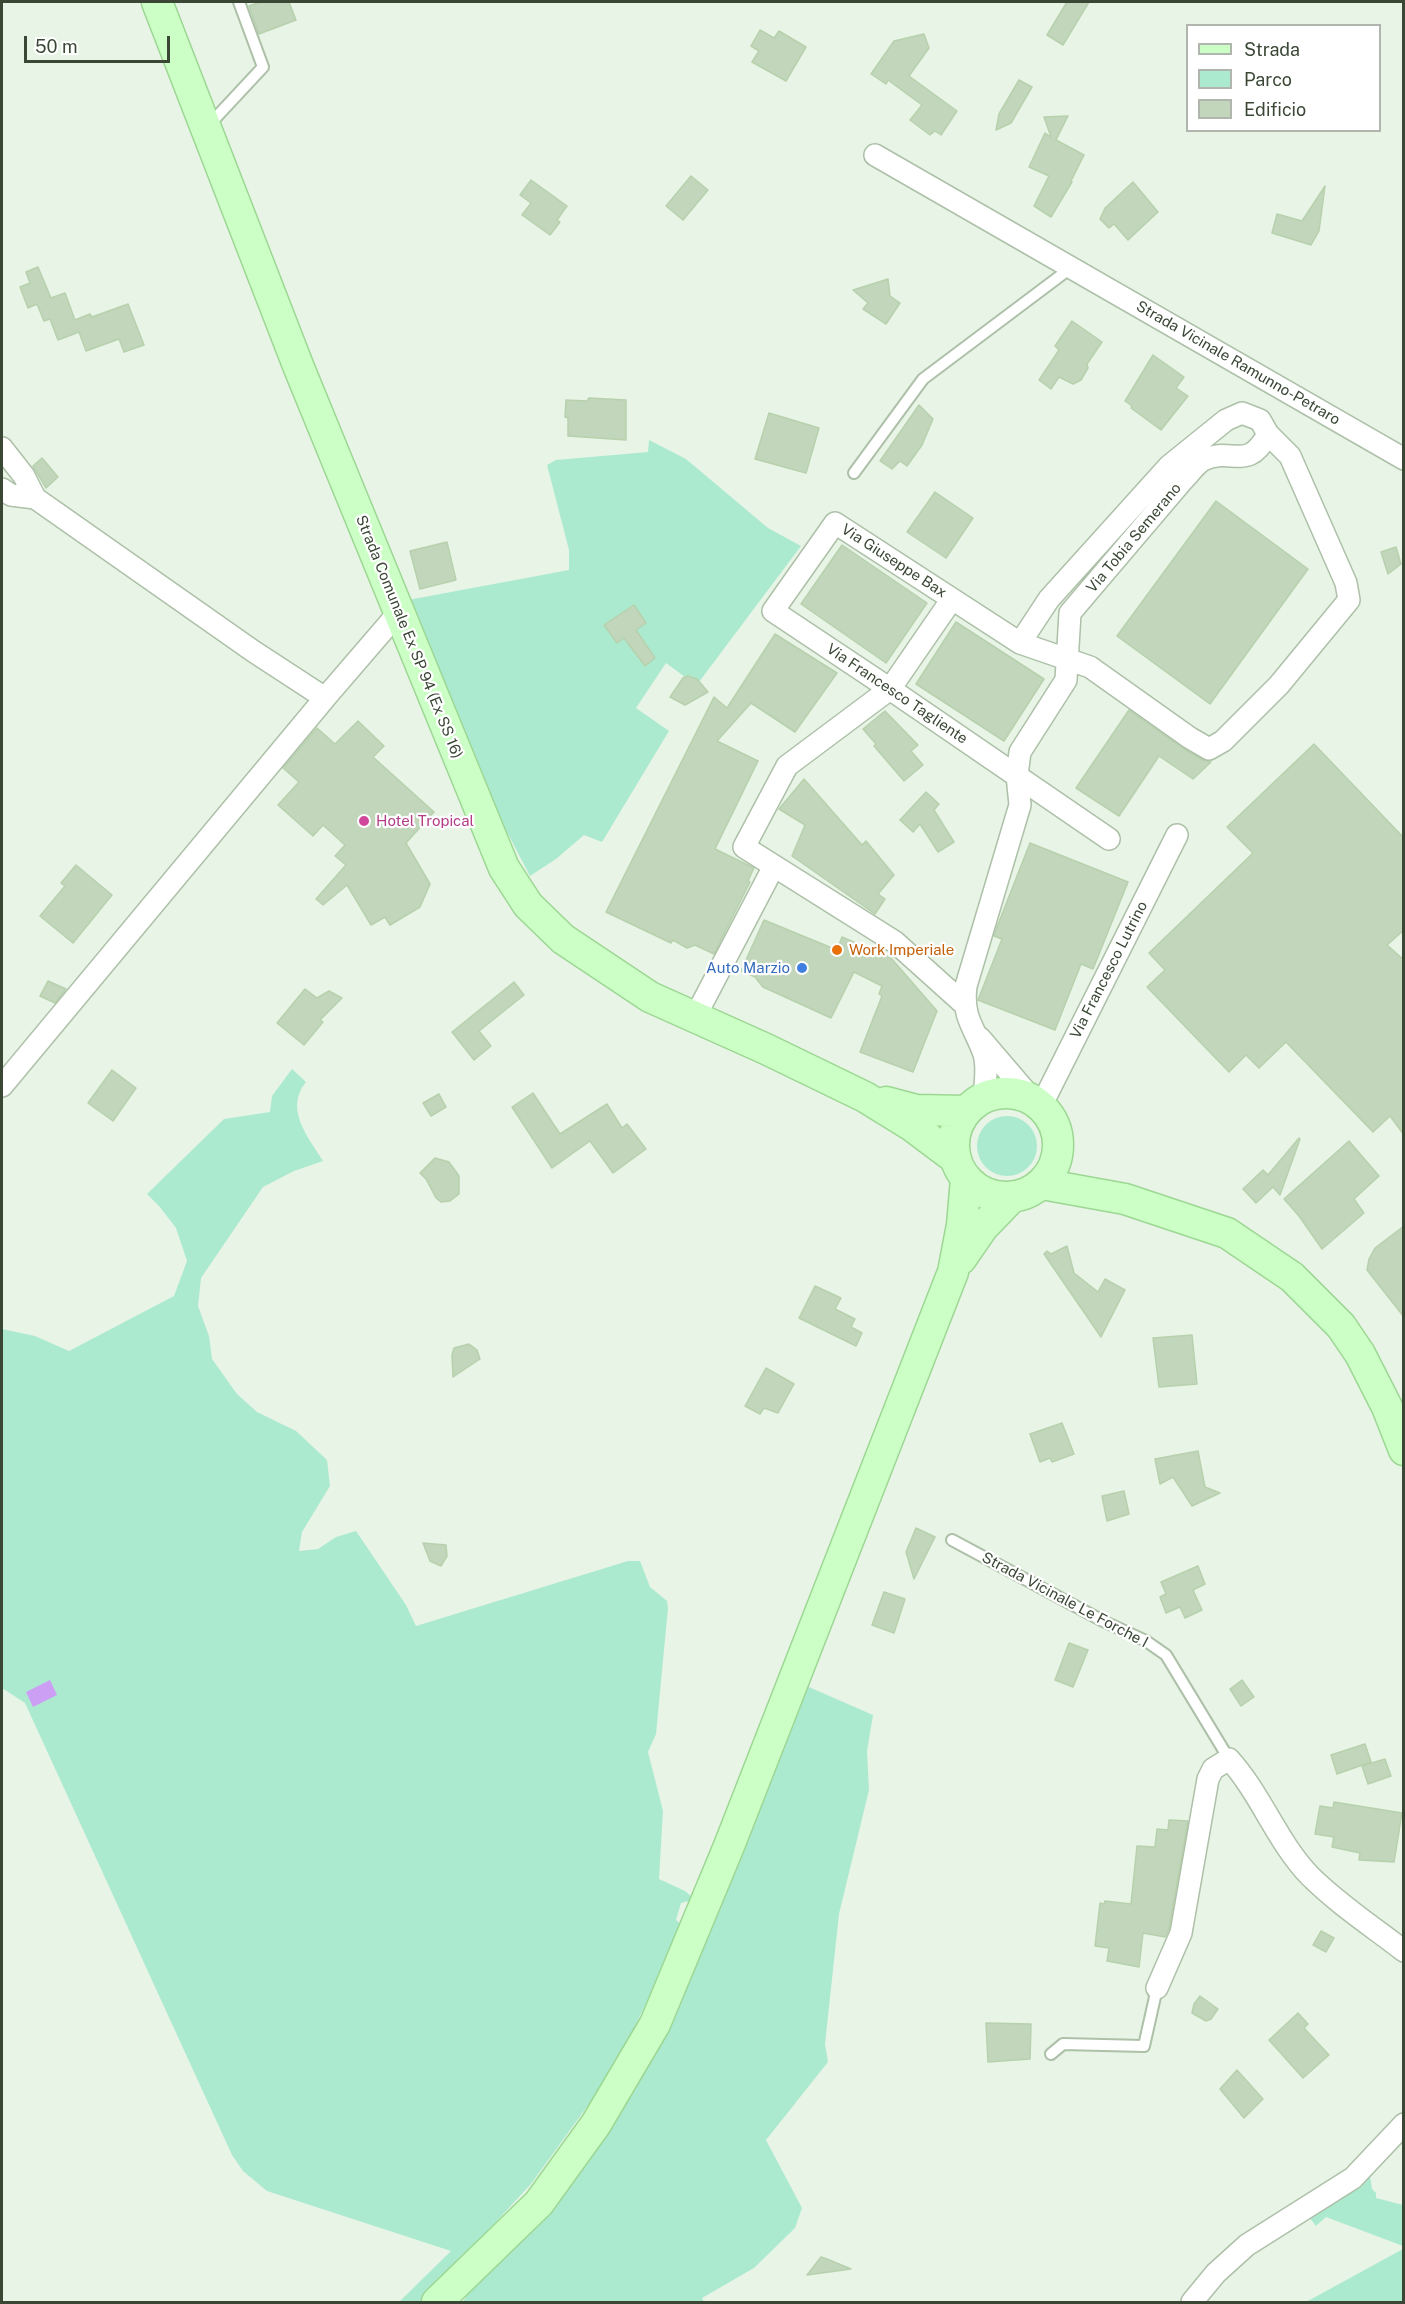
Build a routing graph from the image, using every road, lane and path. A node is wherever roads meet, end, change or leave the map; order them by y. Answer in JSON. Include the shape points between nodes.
{"nodes":[{"id":1,"x":157,"y":2,"type":"edge"},
{"id":2,"x":239,"y":2,"type":"edge"},
{"id":3,"x":206,"y":128,"type":"junction"},
{"id":4,"x":875,"y":155,"type":"dead end"},
{"id":5,"x":1072,"y":267,"type":"junction"},
{"id":6,"x":1268,"y":434,"type":"junction"},
{"id":7,"x":3,"y":453,"type":"edge"},
{"id":8,"x":1404,"y":459,"type":"edge"},
{"id":9,"x":854,"y":473,"type":"dead end"},
{"id":10,"x":4,"y":497,"type":"edge"},
{"id":11,"x":35,"y":498,"type":"junction"},
{"id":12,"x":835,"y":524,"type":"joint"},
{"id":13,"x":952,"y":599,"type":"junction"},
{"id":14,"x":399,"y":612,"type":"junction"},
{"id":15,"x":1020,"y":643,"type":"junction"},
{"id":16,"x":1066,"y":660,"type":"junction"},
{"id":17,"x":890,"y":689,"type":"junction"},
{"id":18,"x":325,"y":698,"type":"junction"},
{"id":19,"x":1017,"y":776,"type":"junction"},
{"id":20,"x":1177,"y":835,"type":"dead end"},
{"id":21,"x":1109,"y":839,"type":"dead end"},
{"id":22,"x":774,"y":866,"type":"junction"},
{"id":23,"x":964,"y":1004,"type":"junction"},
{"id":24,"x":695,"y":1017,"type":"junction"},
{"id":25,"x":972,"y":1029,"type":"junction"},
{"id":26,"x":2,"y":1086,"type":"edge"},
{"id":27,"x":865,"y":1097,"type":"junction"},
{"id":28,"x":1037,"y":1103,"type":"junction"},
{"id":29,"x":975,"y":1104,"type":"junction"},
{"id":30,"x":1059,"y":1147,"type":"junction"},
{"id":31,"x":961,"y":1169,"type":"junction"},
{"id":32,"x":1042,"y":1184,"type":"junction"},
{"id":33,"x":1011,"y":1198,"type":"junction"},
{"id":34,"x":1125,"y":1199,"type":"junction"},
{"id":35,"x":953,"y":1272,"type":"junction"},
{"id":36,"x":1404,"y":1450,"type":"edge"},
{"id":37,"x":952,"y":1540,"type":"dead end"},
{"id":38,"x":1229,"y":1759,"type":"junction"},
{"id":39,"x":1404,"y":1951,"type":"edge"},
{"id":40,"x":1157,"y":1988,"type":"joint"},
{"id":41,"x":1051,"y":2054,"type":"dead end"},
{"id":42,"x":1404,"y":2124,"type":"edge"},
{"id":43,"x":437,"y":2302,"type":"edge"},
{"id":44,"x":1192,"y":2302,"type":"edge"}],
"edges":[{"from":1,"to":3,"type":"main road","name":"Strada Comunale Ex SP 94 (Ex SS 16)"},
{"from":2,"to":3,"type":"lane","via":[[263,67]]},
{"from":3,"to":14,"type":"main road","name":"Strada Comunale Ex SP 94 (Ex SS 16)"},
{"from":4,"to":5,"type":"street","name":"Strada Vicinale Ramunno-Petraro"},
{"from":5,"to":8,"type":"street","name":"Strada Vicinale Ramunno-Petraro"},
{"from":5,"to":9,"type":"lane","via":[[923,379]]},
{"from":6,"to":15,"type":"street","name":"Via Tobia Semerano","via":[[1260,420],[1242,413],[1226,420],[1169,466],[1049,599]]},
{"from":6,"to":16,"type":"street","name":"Via Tobia Semerano","via":[[1262,446],[1245,457],[1224,455],[1202,460],[1183,480],[1070,613]]},
{"from":6,"to":16,"type":"street","name":"Via Giuseppe Bax","via":[[1290,456],[1346,583],[1349,600],[1279,685],[1223,741],[1209,749],[1090,667]]},
{"from":7,"to":11,"type":"street","via":[[24,476]]},
{"from":10,"to":11,"type":"street"},
{"from":11,"to":18,"type":"street"},
{"from":12,"to":13,"type":"street","name":"Via Giuseppe Bax"},
{"from":12,"to":17,"type":"street","name":"Via Francesco Tagliente","via":[[773,611]]},
{"from":13,"to":15,"type":"street","name":"Via Giuseppe Bax"},
{"from":13,"to":17,"type":"street","name":"Via Giuseppe Bax"},
{"from":14,"to":18,"type":"street"},
{"from":14,"to":24,"type":"main road","name":"Strada Comunale Ex SP 94 (Ex SS 16)","via":[[504,868],[528,905],[563,939],[650,997]]},
{"from":15,"to":16,"type":"street","name":"Via Giuseppe Bax"},
{"from":16,"to":19,"type":"street","name":"Via Tobia Semerano","via":[[1066,680],[1020,752]]},
{"from":17,"to":19,"type":"street","name":"Via Francesco Tagliente"},
{"from":17,"to":22,"type":"street","name":"Via Giuseppe Bax","via":[[787,766],[744,847]]},
{"from":18,"to":26,"type":"street"},
{"from":19,"to":21,"type":"street","name":"Via Francesco Tagliente"},
{"from":19,"to":23,"type":"street","name":"Via Tobia Semerano","via":[[1020,805]]},
{"from":20,"to":28,"type":"street","name":"Via Francesco Lutrino"},
{"from":22,"to":23,"type":"street","via":[[895,942]]},
{"from":22,"to":24,"type":"street"},
{"from":23,"to":25,"type":"street","name":"Via Tobia Semerano"},
{"from":24,"to":27,"type":"main road","name":"Strada Comunale Ex SP 94 (Ex SS 16)"},
{"from":25,"to":28,"type":"street","name":"Via Tobia Semerano"},
{"from":25,"to":29,"type":"street","name":"Via Tobia Semerano","via":[[984,1056],[986,1072]]},
{"from":27,"to":29,"type":"main road","name":"Strada Comunale Ex SP 94 (Ex SS 16)","via":[[916,1110]]},
{"from":27,"to":31,"type":"main road","name":"Strada Comunale Ex SP 94 (Ex SS 16)","via":[[912,1126]]},
{"from":28,"to":29,"type":"main road","via":[[1018,1094],[1000,1093]]},
{"from":28,"to":30,"type":"main road","via":[[1051,1118]]},
{"from":29,"to":31,"type":"main road","via":[[957,1126],[954,1143]]},
{"from":30,"to":32,"type":"main road","via":[[1057,1161]]},
{"from":30,"to":34,"type":"main road","via":[[1084,1171]]},
{"from":31,"to":33,"type":"main road","via":[[979,1190],[994,1197]]},
{"from":31,"to":35,"type":"main road","via":[[963,1225]]},
{"from":32,"to":33,"type":"main road"},
{"from":32,"to":34,"type":"main road"},
{"from":33,"to":35,"type":"main road","via":[[983,1227]]},
{"from":34,"to":36,"type":"main road","via":[[1227,1233],[1292,1277],[1341,1326],[1360,1354]]},
{"from":35,"to":43,"type":"main road","via":[[729,1846],[655,2024],[596,2124],[539,2203]]},
{"from":37,"to":38,"type":"lane","name":"Strada Vicinale Le Forche I","via":[[1166,1655]]},
{"from":38,"to":39,"type":"street","name":"Strada Vicinale Le Forche I","via":[[1310,1875]]},
{"from":38,"to":40,"type":"street","via":[[1213,1769],[1208,1779],[1181,1933]]},
{"from":40,"to":41,"type":"lane","via":[[1144,2046],[1063,2044]]},
{"from":42,"to":44,"type":"street","via":[[1353,2178],[1247,2245]]}]}
